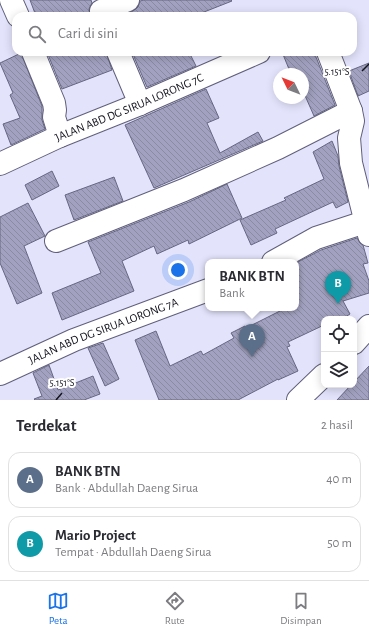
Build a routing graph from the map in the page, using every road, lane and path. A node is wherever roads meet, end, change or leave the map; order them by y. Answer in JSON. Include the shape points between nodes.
{"nodes":[{"id":1,"x":11,"y":0,"type":"edge"},
{"id":2,"x":128,"y":0,"type":"edge"},
{"id":3,"x":100,"y":9,"type":"edge"},
{"id":4,"x":16,"y":12,"type":"edge"},
{"id":5,"x":35,"y":56,"type":"edge"},
{"id":6,"x":120,"y":56,"type":"edge"},
{"id":7,"x":250,"y":56,"type":"edge"},
{"id":8,"x":330,"y":56,"type":"edge"},
{"id":9,"x":140,"y":104,"type":"junction"},
{"id":10,"x":351,"y":111,"type":"junction"},
{"id":11,"x":60,"y":136,"type":"junction"},
{"id":12,"x":0,"y":164,"type":"edge"},
{"id":13,"x":367,"y":228,"type":"edge"},
{"id":14,"x":56,"y":241,"type":"dead end"},
{"id":15,"x":278,"y":259,"type":"edge"},
{"id":16,"x":205,"y":291,"type":"edge"},
{"id":17,"x":369,"y":326,"type":"edge"},
{"id":18,"x":357,"y":340,"type":"edge"},
{"id":19,"x":0,"y":374,"type":"edge"},
{"id":20,"x":321,"y":378,"type":"edge"},
{"id":21,"x":298,"y":400,"type":"edge"}],
"edges":[{"from":1,"to":4,"type":"street"},
{"from":2,"to":3,"type":"street"},
{"from":5,"to":11,"type":"street","via":[[54,103],[54,117]]},
{"from":6,"to":9,"type":"street"},
{"from":7,"to":9,"type":"street","name":"JALAN ABD DG SIRUA LORONG 7C"},
{"from":8,"to":10,"type":"street"},
{"from":9,"to":11,"type":"street","name":"JALAN ABD DG SIRUA LORONG 7C"},
{"from":10,"to":13,"type":"street","via":[[351,163]]},
{"from":10,"to":14,"type":"street","via":[[278,148],[184,190]]},
{"from":11,"to":12,"type":"street","name":"JALAN ABD DG SIRUA LORONG 7C"},
{"from":13,"to":15,"type":"street","via":[[316,238]]},
{"from":16,"to":19,"type":"street","name":"JALAN ABD DG SIRUA LORONG 7A","via":[[74,340]]},
{"from":17,"to":18,"type":"street"},
{"from":20,"to":21,"type":"street"}]}
